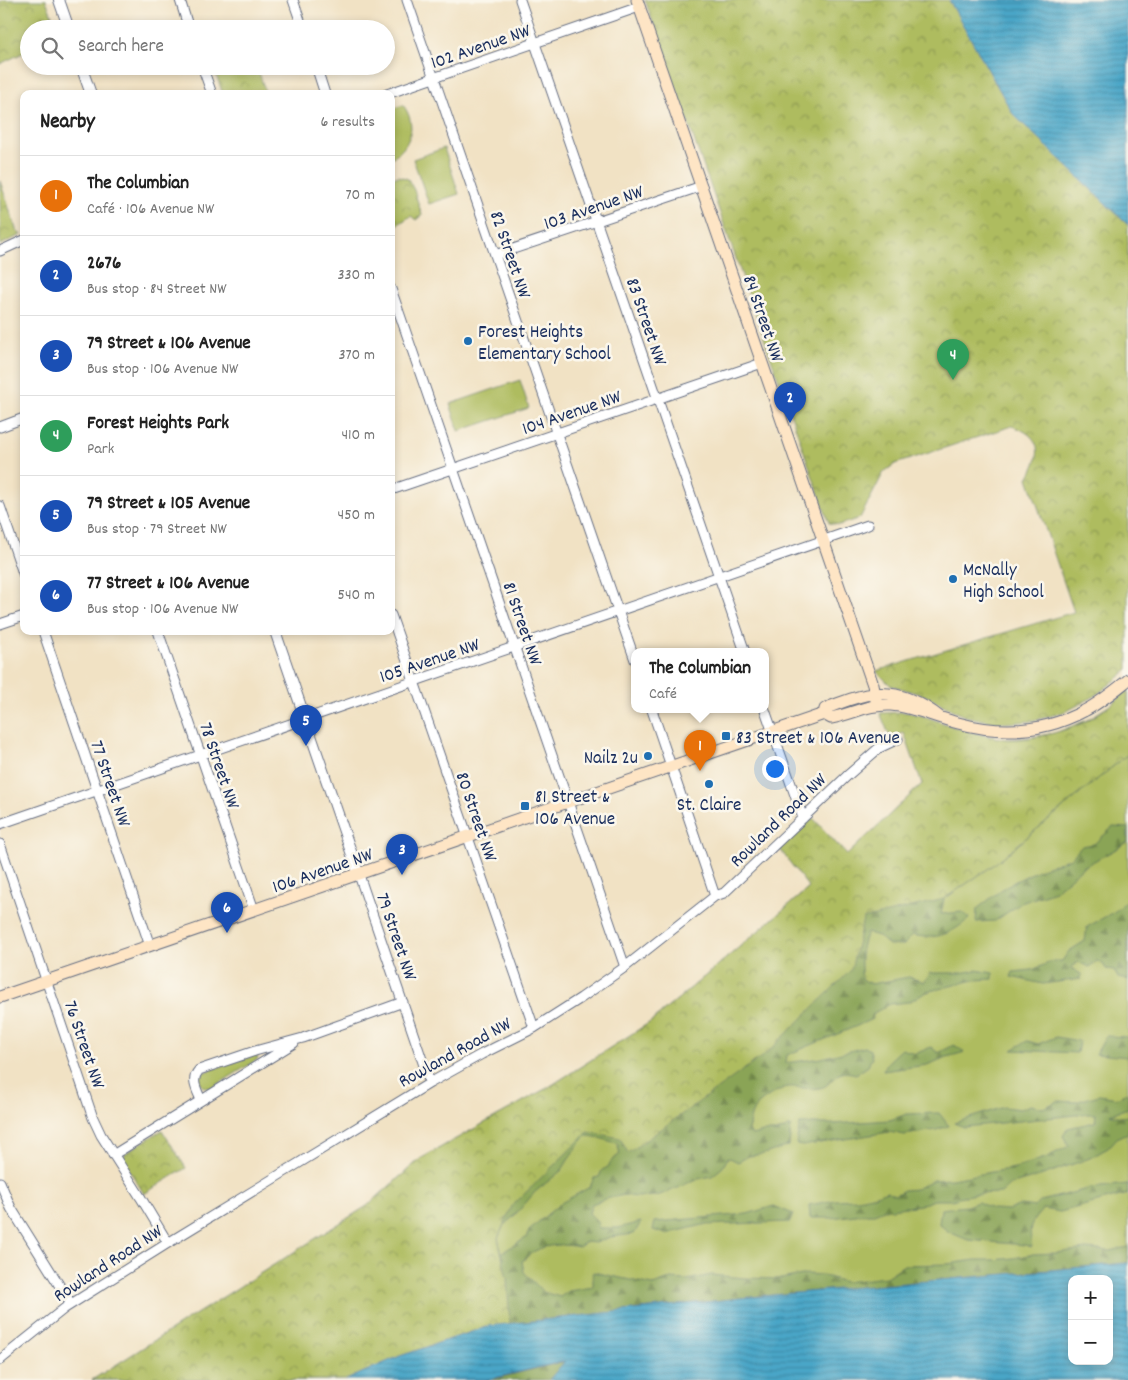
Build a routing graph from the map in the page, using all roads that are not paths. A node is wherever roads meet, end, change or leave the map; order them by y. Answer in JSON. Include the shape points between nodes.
{"nodes":[{"id":1,"x":59,"y":0,"type":"edge"},
{"id":2,"x":180,"y":0,"type":"edge"},
{"id":3,"x":293,"y":0,"type":"edge"},
{"id":4,"x":408,"y":0,"type":"edge"},
{"id":5,"x":520,"y":0,"type":"edge"},
{"id":6,"x":638,"y":3,"type":"edge"},
{"id":7,"x":66,"y":20,"type":"edge"},
{"id":8,"x":187,"y":20,"type":"edge"},
{"id":9,"x":300,"y":20,"type":"edge"},
{"id":10,"x":535,"y":43,"type":"junction"},
{"id":11,"x":84,"y":75,"type":"edge"},
{"id":12,"x":205,"y":75,"type":"edge"},
{"id":13,"x":319,"y":75,"type":"edge"},
{"id":14,"x":434,"y":78,"type":"junction"},
{"id":15,"x":90,"y":90,"type":"edge"},
{"id":16,"x":211,"y":90,"type":"edge"},
{"id":17,"x":324,"y":90,"type":"edge"},
{"id":18,"x":395,"y":91,"type":"edge"},
{"id":19,"x":702,"y":186,"type":"junction"},
{"id":20,"x":597,"y":222,"type":"junction"},
{"id":21,"x":20,"y":242,"type":"edge"},
{"id":22,"x":0,"y":251,"type":"edge"},
{"id":23,"x":495,"y":255,"type":"junction"},
{"id":24,"x":395,"y":299,"type":"edge"},
{"id":25,"x":762,"y":362,"type":"junction"},
{"id":26,"x":658,"y":399,"type":"junction"},
{"id":27,"x":20,"y":420,"type":"edge"},
{"id":28,"x":0,"y":427,"type":"edge"},
{"id":29,"x":556,"y":434,"type":"junction"},
{"id":30,"x":453,"y":468,"type":"junction"},
{"id":31,"x":395,"y":489,"type":"edge"},
{"id":32,"x":0,"y":506,"type":"edge"},
{"id":33,"x":868,"y":525,"type":"dead end"},
{"id":34,"x":823,"y":540,"type":"junction"},
{"id":35,"x":20,"y":564,"type":"edge"},
{"id":36,"x":718,"y":576,"type":"junction"},
{"id":37,"x":618,"y":611,"type":"junction"},
{"id":38,"x":20,"y":617,"type":"edge"},
{"id":39,"x":0,"y":624,"type":"edge"},
{"id":40,"x":395,"y":626,"type":"edge"},
{"id":41,"x":44,"y":635,"type":"edge"},
{"id":42,"x":159,"y":635,"type":"edge"},
{"id":43,"x":276,"y":635,"type":"edge"},
{"id":44,"x":515,"y":647,"type":"junction"},
{"id":45,"x":631,"y":648,"type":"edge"},
{"id":46,"x":744,"y":648,"type":"edge"},
{"id":47,"x":1128,"y":680,"type":"edge"},
{"id":48,"x":414,"y":681,"type":"junction"},
{"id":49,"x":876,"y":699,"type":"junction"},
{"id":50,"x":653,"y":713,"type":"edge"},
{"id":51,"x":766,"y":713,"type":"edge"},
{"id":52,"x":305,"y":720,"type":"junction"},
{"id":53,"x":772,"y":732,"type":"junction"},
{"id":54,"x":898,"y":739,"type":"dead end"},
{"id":55,"x":200,"y":755,"type":"junction"},
{"id":56,"x":672,"y":767,"type":"junction"},
{"id":57,"x":97,"y":790,"type":"junction"},
{"id":58,"x":569,"y":802,"type":"junction"},
{"id":59,"x":803,"y":818,"type":"junction"},
{"id":60,"x":0,"y":824,"type":"edge"},
{"id":61,"x":468,"y":837,"type":"junction"},
{"id":62,"x":0,"y":844,"type":"edge"},
{"id":63,"x":359,"y":874,"type":"junction"},
{"id":64,"x":715,"y":896,"type":"junction"},
{"id":65,"x":254,"y":910,"type":"junction"},
{"id":66,"x":150,"y":946,"type":"junction"},
{"id":67,"x":625,"y":967,"type":"junction"},
{"id":68,"x":47,"y":981,"type":"junction"},
{"id":69,"x":0,"y":997,"type":"edge"},
{"id":70,"x":402,"y":1002,"type":"junction"},
{"id":71,"x":534,"y":1028,"type":"junction"},
{"id":72,"x":303,"y":1038,"type":"junction"},
{"id":73,"x":430,"y":1083,"type":"junction"},
{"id":74,"x":201,"y":1100,"type":"junction"},
{"id":75,"x":113,"y":1155,"type":"junction"},
{"id":76,"x":0,"y":1182,"type":"edge"},
{"id":77,"x":168,"y":1243,"type":"junction"},
{"id":78,"x":71,"y":1304,"type":"junction"},
{"id":79,"x":0,"y":1360,"type":"edge"}],
"edges":[{"from":1,"to":7,"type":"street"},
{"from":2,"to":8,"type":"street"},
{"from":3,"to":9,"type":"street"},
{"from":4,"to":14,"type":"street","name":"82 Street NW"},
{"from":5,"to":10,"type":"street","name":"83 Street NW"},
{"from":6,"to":10,"type":"street","name":"102 Avenue NW"},
{"from":6,"to":19,"type":"main road","name":"84 Street NW"},
{"from":10,"to":14,"type":"street","name":"102 Avenue NW"},
{"from":10,"to":20,"type":"street","name":"83 Street NW"},
{"from":11,"to":15,"type":"street"},
{"from":12,"to":16,"type":"street"},
{"from":13,"to":17,"type":"street"},
{"from":14,"to":18,"type":"street","name":"102 Avenue NW"},
{"from":14,"to":23,"type":"street","name":"82 Street NW"},
{"from":19,"to":20,"type":"street","name":"103 Avenue NW"},
{"from":19,"to":25,"type":"main road","name":"84 Street NW"},
{"from":20,"to":23,"type":"street","name":"103 Avenue NW"},
{"from":20,"to":26,"type":"street","name":"83 Street NW"},
{"from":21,"to":22,"type":"street"},
{"from":23,"to":29,"type":"street","name":"82 Street NW"},
{"from":24,"to":30,"type":"street","name":"81 Street NW"},
{"from":25,"to":26,"type":"street","name":"104 Avenue NW"},
{"from":25,"to":34,"type":"main road","name":"84 Street NW"},
{"from":26,"to":29,"type":"street","name":"104 Avenue NW"},
{"from":26,"to":36,"type":"street","name":"83 Street NW"},
{"from":27,"to":28,"type":"street"},
{"from":29,"to":30,"type":"street","name":"104 Avenue NW"},
{"from":29,"to":37,"type":"street","name":"82 Street NW"},
{"from":30,"to":31,"type":"street","name":"104 Avenue NW"},
{"from":30,"to":44,"type":"street","name":"81 Street NW"},
{"from":32,"to":35,"type":"street"},
{"from":33,"to":34,"type":"street","name":"105 Avenue NW"},
{"from":34,"to":36,"type":"street","name":"105 Avenue NW"},
{"from":34,"to":49,"type":"main road","name":"84 Street NW"},
{"from":36,"to":37,"type":"street","name":"105 Avenue NW"},
{"from":36,"to":46,"type":"street","name":"83 Street NW"},
{"from":37,"to":44,"type":"street","name":"105 Avenue NW"},
{"from":37,"to":45,"type":"street","name":"82 Street NW"},
{"from":38,"to":39,"type":"street"},
{"from":40,"to":48,"type":"street","name":"80 Street NW"},
{"from":41,"to":57,"type":"street","name":"77 Street NW"},
{"from":42,"to":55,"type":"street","name":"78 Street NW"},
{"from":43,"to":52,"type":"street","name":"79 Street NW"},
{"from":44,"to":48,"type":"street","name":"105 Avenue NW"},
{"from":44,"to":58,"type":"street","name":"81 Street NW"},
{"from":47,"to":49,"type":"main road","via":[[1072,717],[1024,730],[991,730],[964,725],[941,718],[929,708],[895,695]]},
{"from":48,"to":52,"type":"street","name":"105 Avenue NW"},
{"from":48,"to":61,"type":"street","name":"80 Street NW"},
{"from":49,"to":53,"type":"main road","name":"106 Avenue NW","via":[[858,697],[829,706],[824,714]]},
{"from":50,"to":56,"type":"street"},
{"from":51,"to":53,"type":"street"},
{"from":52,"to":55,"type":"street","name":"105 Avenue NW"},
{"from":52,"to":63,"type":"street","name":"79 Street NW"},
{"from":53,"to":56,"type":"main road","name":"106 Avenue NW"},
{"from":53,"to":59,"type":"street"},
{"from":54,"to":59,"type":"street","name":"Rowland Road NW","via":[[879,748]]},
{"from":55,"to":57,"type":"street","name":"105 Avenue NW"},
{"from":55,"to":65,"type":"street","name":"78 Street NW"},
{"from":56,"to":58,"type":"main road","name":"106 Avenue NW"},
{"from":56,"to":64,"type":"street"},
{"from":57,"to":60,"type":"street","name":"105 Avenue NW"},
{"from":57,"to":66,"type":"street","name":"77 Street NW"},
{"from":58,"to":61,"type":"main road","name":"106 Avenue NW"},
{"from":58,"to":67,"type":"street","name":"81 Street NW"},
{"from":59,"to":64,"type":"street","name":"Rowland Road NW","via":[[724,893]]},
{"from":61,"to":63,"type":"main road","name":"106 Avenue NW"},
{"from":61,"to":71,"type":"street","name":"80 Street NW"},
{"from":62,"to":68,"type":"street","name":"76 Street NW"},
{"from":63,"to":65,"type":"main road","name":"106 Avenue NW"},
{"from":63,"to":70,"type":"street","name":"79 Street NW"},
{"from":64,"to":67,"type":"street","name":"Rowland Road NW"},
{"from":65,"to":66,"type":"main road","name":"106 Avenue NW"},
{"from":66,"to":68,"type":"main road","name":"106 Avenue NW"},
{"from":67,"to":71,"type":"street","name":"Rowland Road NW"},
{"from":68,"to":69,"type":"main road","name":"106 Avenue NW"},
{"from":68,"to":75,"type":"street","name":"76 Street NW","via":[[94,1118]]},
{"from":70,"to":72,"type":"street"},
{"from":70,"to":73,"type":"street","name":"79 Street NW"},
{"from":71,"to":73,"type":"street","name":"Rowland Road NW"},
{"from":72,"to":74,"type":"street"},
{"from":72,"to":74,"type":"street","via":[[199,1070],[194,1081]]},
{"from":73,"to":77,"type":"street","name":"Rowland Road NW"},
{"from":74,"to":75,"type":"street"},
{"from":75,"to":77,"type":"street","name":"76 Street NW"},
{"from":76,"to":78,"type":"street","via":[[11,1208]]},
{"from":77,"to":78,"type":"street","name":"Rowland Road NW"},
{"from":78,"to":79,"type":"street","name":"Rowland Road NW"}]}
